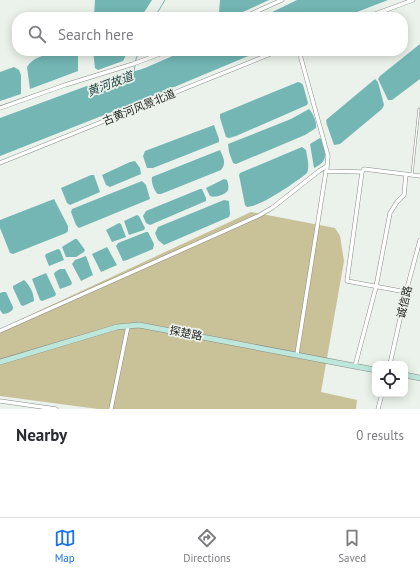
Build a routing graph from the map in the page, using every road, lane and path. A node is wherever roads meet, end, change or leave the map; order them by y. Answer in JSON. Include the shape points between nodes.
{"nodes":[{"id":1,"x":282,"y":0,"type":"edge"},
{"id":2,"x":413,"y":0,"type":"edge"},
{"id":3,"x":255,"y":12,"type":"edge"},
{"id":4,"x":381,"y":12,"type":"edge"},
{"id":5,"x":155,"y":56,"type":"edge"},
{"id":6,"x":266,"y":56,"type":"edge"},
{"id":7,"x":300,"y":56,"type":"edge"},
{"id":8,"x":0,"y":108,"type":"edge"},
{"id":9,"x":419,"y":109,"type":"edge"},
{"id":10,"x":0,"y":164,"type":"edge"},
{"id":11,"x":327,"y":166,"type":"junction"},
{"id":12,"x":326,"y":171,"type":"junction"},
{"id":13,"x":362,"y":172,"type":"junction"},
{"id":14,"x":406,"y":174,"type":"junction"},
{"id":15,"x":412,"y":175,"type":"junction"},
{"id":16,"x":420,"y":176,"type":"edge"},
{"id":17,"x":420,"y":240,"type":"edge"},
{"id":18,"x":376,"y":287,"type":"junction"},
{"id":19,"x":406,"y":292,"type":"junction"},
{"id":20,"x":128,"y":325,"type":"junction"},
{"id":21,"x":0,"y":331,"type":"edge"},
{"id":22,"x":297,"y":354,"type":"junction"},
{"id":23,"x":391,"y":361,"type":"edge"},
{"id":24,"x":0,"y":362,"type":"edge"},
{"id":25,"x":355,"y":366,"type":"junction"},
{"id":26,"x":372,"y":369,"type":"edge"},
{"id":27,"x":408,"y":376,"type":"edge"},
{"id":28,"x":420,"y":378,"type":"edge"},
{"id":29,"x":381,"y":397,"type":"edge"},
{"id":30,"x":0,"y":401,"type":"edge"},
{"id":31,"x":56,"y":409,"type":"edge"},
{"id":32,"x":111,"y":409,"type":"edge"},
{"id":33,"x":378,"y":409,"type":"edge"}],
"edges":[{"from":1,"to":3,"type":"street"},
{"from":2,"to":4,"type":"street"},
{"from":5,"to":8,"type":"street"},
{"from":6,"to":10,"type":"street","name":"古黄河风景北道"},
{"from":7,"to":11,"type":"street","via":[[328,156]]},
{"from":9,"to":15,"type":"lane"},
{"from":11,"to":12,"type":"street"},
{"from":11,"to":21,"type":"street","via":[[258,216]]},
{"from":12,"to":13,"type":"street"},
{"from":12,"to":22,"type":"street"},
{"from":13,"to":14,"type":"street","via":[[364,169]]},
{"from":13,"to":18,"type":"street","via":[[347,281]]},
{"from":14,"to":15,"type":"street"},
{"from":14,"to":18,"type":"street","via":[[404,195],[396,202],[390,213]]},
{"from":15,"to":16,"type":"street"},
{"from":17,"to":19,"type":"street","name":"诚信路"},
{"from":18,"to":19,"type":"street"},
{"from":18,"to":25,"type":"street"},
{"from":19,"to":23,"type":"street","name":"诚信路"},
{"from":20,"to":22,"type":"main road","name":"探楚路","via":[[139,324]]},
{"from":20,"to":24,"type":"main road","name":"探楚路"},
{"from":20,"to":32,"type":"street"},
{"from":22,"to":25,"type":"main road","name":"探楚路"},
{"from":25,"to":26,"type":"main road","name":"探楚路"},
{"from":27,"to":28,"type":"main road"},
{"from":29,"to":33,"type":"street"},
{"from":30,"to":31,"type":"street"}]}
